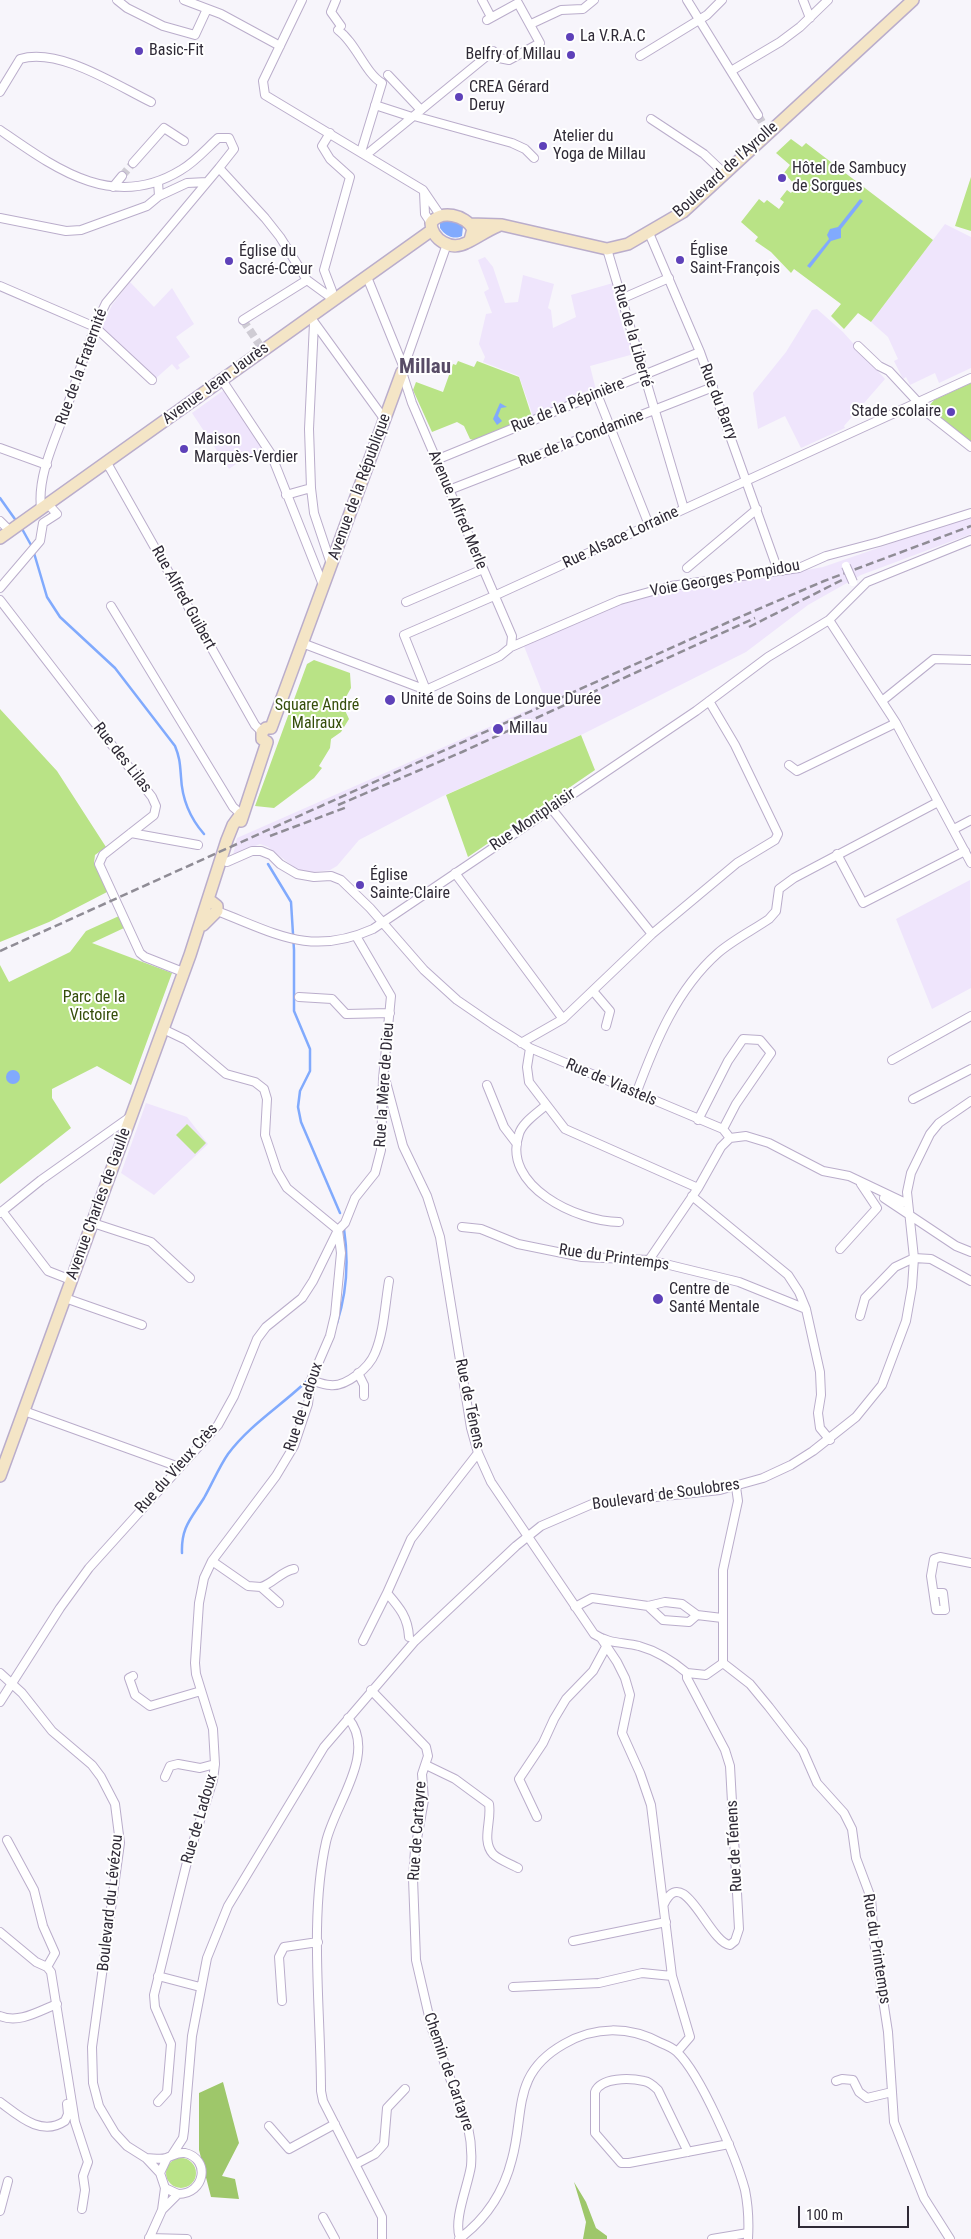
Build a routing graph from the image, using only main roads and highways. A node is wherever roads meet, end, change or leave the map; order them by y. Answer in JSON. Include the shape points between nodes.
{"nodes":[{"id":1,"x":912,"y":0,"type":"edge"},
{"id":2,"x":470,"y":224,"type":"junction"},
{"id":3,"x":502,"y":225,"type":"junction"},
{"id":4,"x":431,"y":227,"type":"junction"},
{"id":5,"x":470,"y":240,"type":"junction"},
{"id":6,"x":403,"y":370,"type":"road end"},
{"id":7,"x":0,"y":538,"type":"edge"},
{"id":8,"x":241,"y":814,"type":"junction"},
{"id":9,"x":234,"y":845,"type":"joint"},
{"id":10,"x":210,"y":909,"type":"junction"},
{"id":11,"x":0,"y":1476,"type":"edge"}],
"edges":[{"from":1,"to":3,"type":"main road","name":"Boulevard de l'Ayrolle","via":[[766,128],[683,212],[649,233],[607,250]]},
{"from":2,"to":3,"type":"main road"},
{"from":2,"to":4,"type":"main road","via":[[440,215]]},
{"from":2,"to":5,"type":"main road","via":[[473,234]]},
{"from":3,"to":5,"type":"main road"},
{"from":4,"to":5,"type":"main road","via":[[440,241],[447,244],[461,245]]},
{"from":4,"to":7,"type":"main road","name":"Avenue Jean Jaurès","via":[[368,277],[332,298],[312,320],[262,349]]},
{"from":6,"to":8,"type":"main road","name":"Avenue de la République","via":[[266,734]]},
{"from":8,"to":9,"type":"main road","name":"Avenue de la République"},
{"from":8,"to":10,"type":"main road","name":"Avenue de la République","via":[[227,840]]},
{"from":9,"to":10,"type":"main road","name":"Avenue Charles de Gaulle"},
{"from":10,"to":11,"type":"main road","name":"Avenue Charles de Gaulle","via":[[183,972]]}]}
